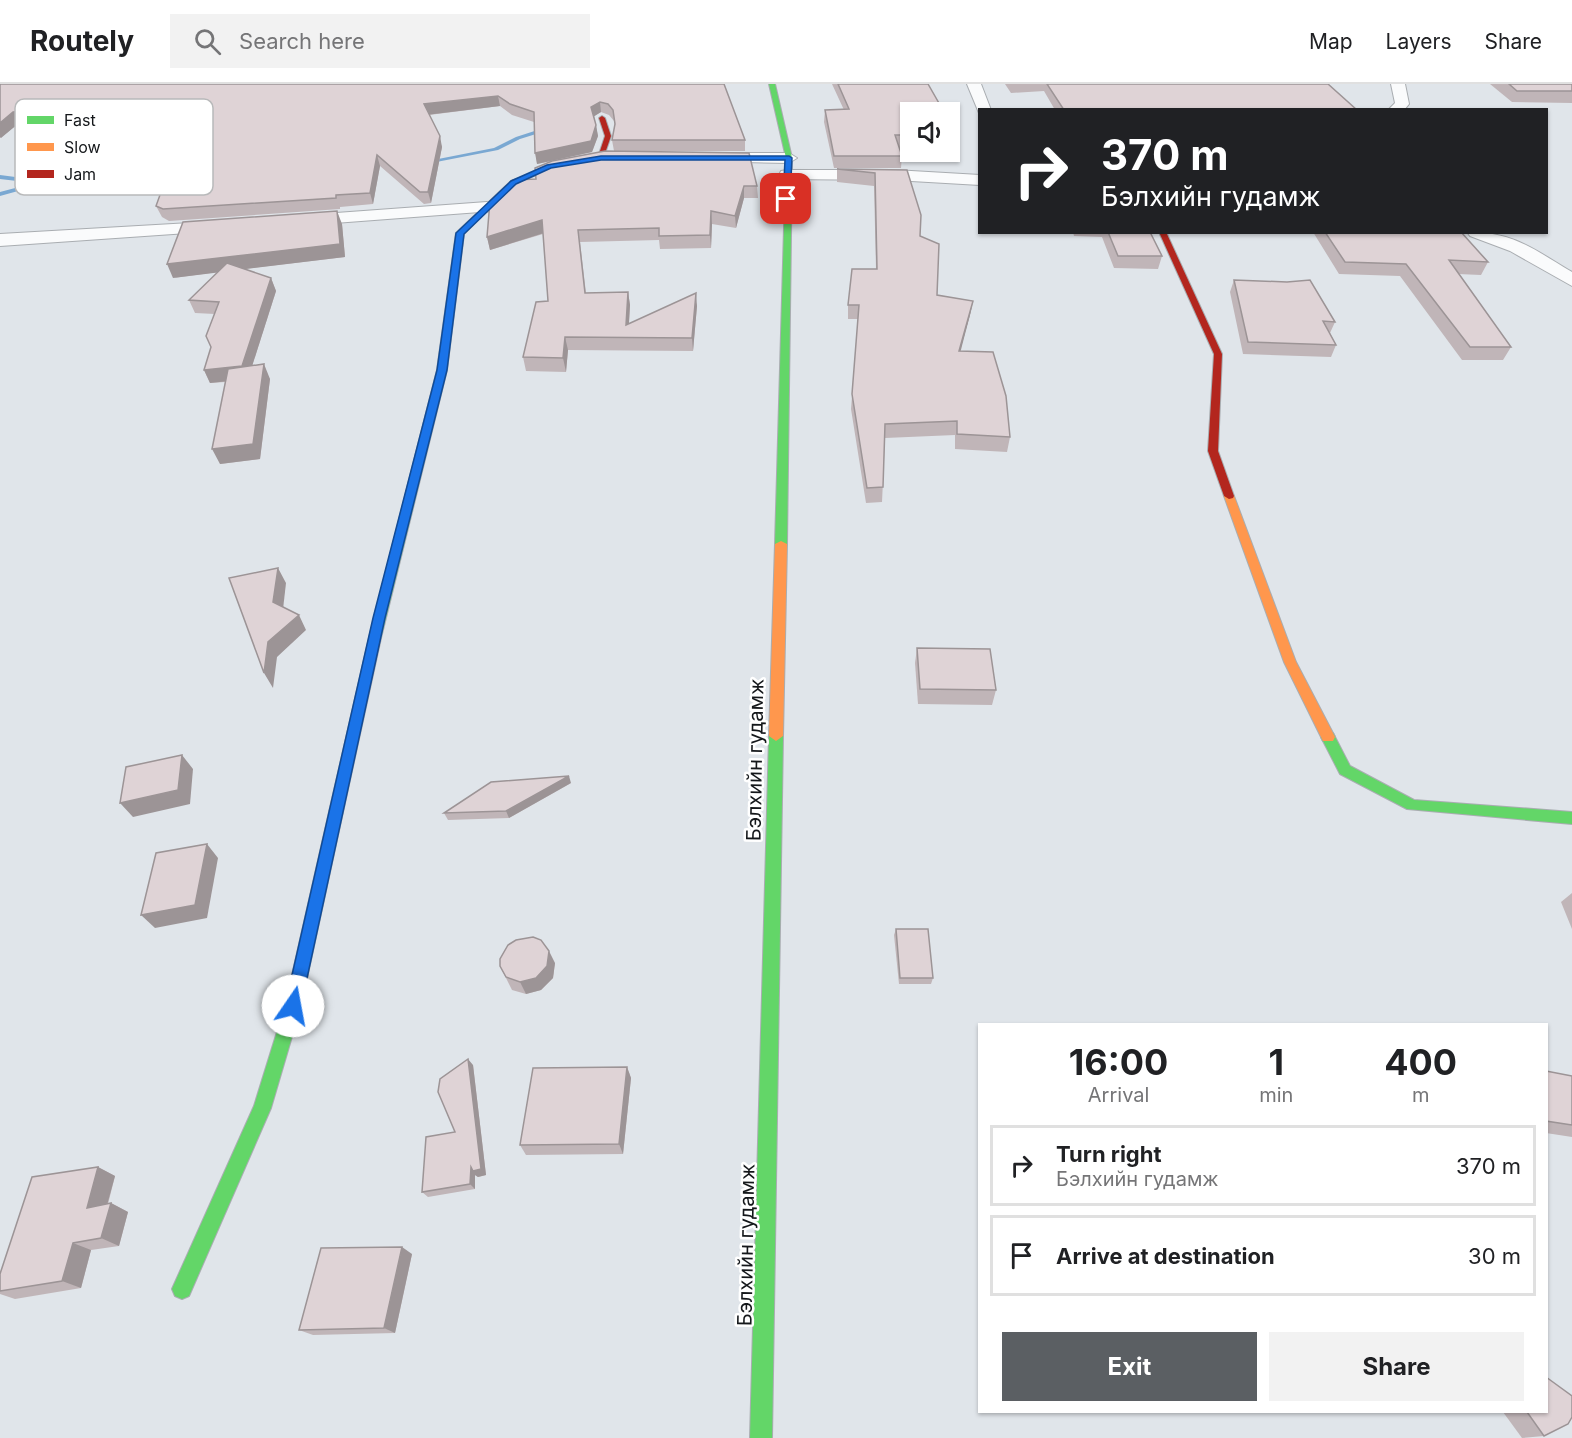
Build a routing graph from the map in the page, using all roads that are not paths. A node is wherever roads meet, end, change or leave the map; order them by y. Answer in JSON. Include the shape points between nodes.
{"nodes":[{"id":1,"x":772,"y":84,"type":"edge"},
{"id":2,"x":974,"y":84,"type":"edge"},
{"id":3,"x":1398,"y":84,"type":"edge"},
{"id":4,"x":983,"y":108,"type":"edge"},
{"id":5,"x":1397,"y":108,"type":"edge"},
{"id":6,"x":602,"y":117,"type":"edge"},
{"id":7,"x":601,"y":158,"type":"junction"},
{"id":8,"x":789,"y":158,"type":"junction"},
{"id":9,"x":621,"y":159,"type":"edge"},
{"id":10,"x":686,"y":159,"type":"edge"},
{"id":11,"x":787,"y":175,"type":"junction"},
{"id":12,"x":978,"y":180,"type":"edge"},
{"id":13,"x":487,"y":207,"type":"junction"},
{"id":14,"x":274,"y":222,"type":"edge"},
{"id":15,"x":238,"y":225,"type":"edge"},
{"id":16,"x":1163,"y":234,"type":"edge"},
{"id":17,"x":1481,"y":234,"type":"edge"},
{"id":18,"x":0,"y":240,"type":"edge"},
{"id":19,"x":1572,"y":280,"type":"edge"},
{"id":20,"x":1572,"y":818,"type":"edge"},
{"id":21,"x":182,"y":1289,"type":"dead end"},
{"id":22,"x":761,"y":1438,"type":"edge"}],
"edges":[{"from":1,"to":8,"type":"street","name":"Бэлхийн гудамж"},
{"from":2,"to":4,"type":"street"},
{"from":3,"to":5,"type":"street","via":[[1402,104]]},
{"from":6,"to":7,"type":"street","via":[[608,136]]},
{"from":7,"to":9,"type":"street"},
{"from":7,"to":13,"type":"street","via":[[549,166],[513,182]]},
{"from":8,"to":10,"type":"street"},
{"from":8,"to":11,"type":"street","name":"Бэлхийн гудамж"},
{"from":11,"to":12,"type":"street"},
{"from":11,"to":22,"type":"street","name":"Бэлхийн гудамж"},
{"from":13,"to":14,"type":"street"},
{"from":13,"to":21,"type":"street","via":[[460,233],[442,370],[379,618],[293,1006],[262,1108]]},
{"from":15,"to":18,"type":"street"},
{"from":16,"to":20,"type":"street","via":[[1218,354],[1213,451],[1290,662],[1345,770],[1412,805]]},
{"from":17,"to":19,"type":"street","via":[[1516,247]]}]}
